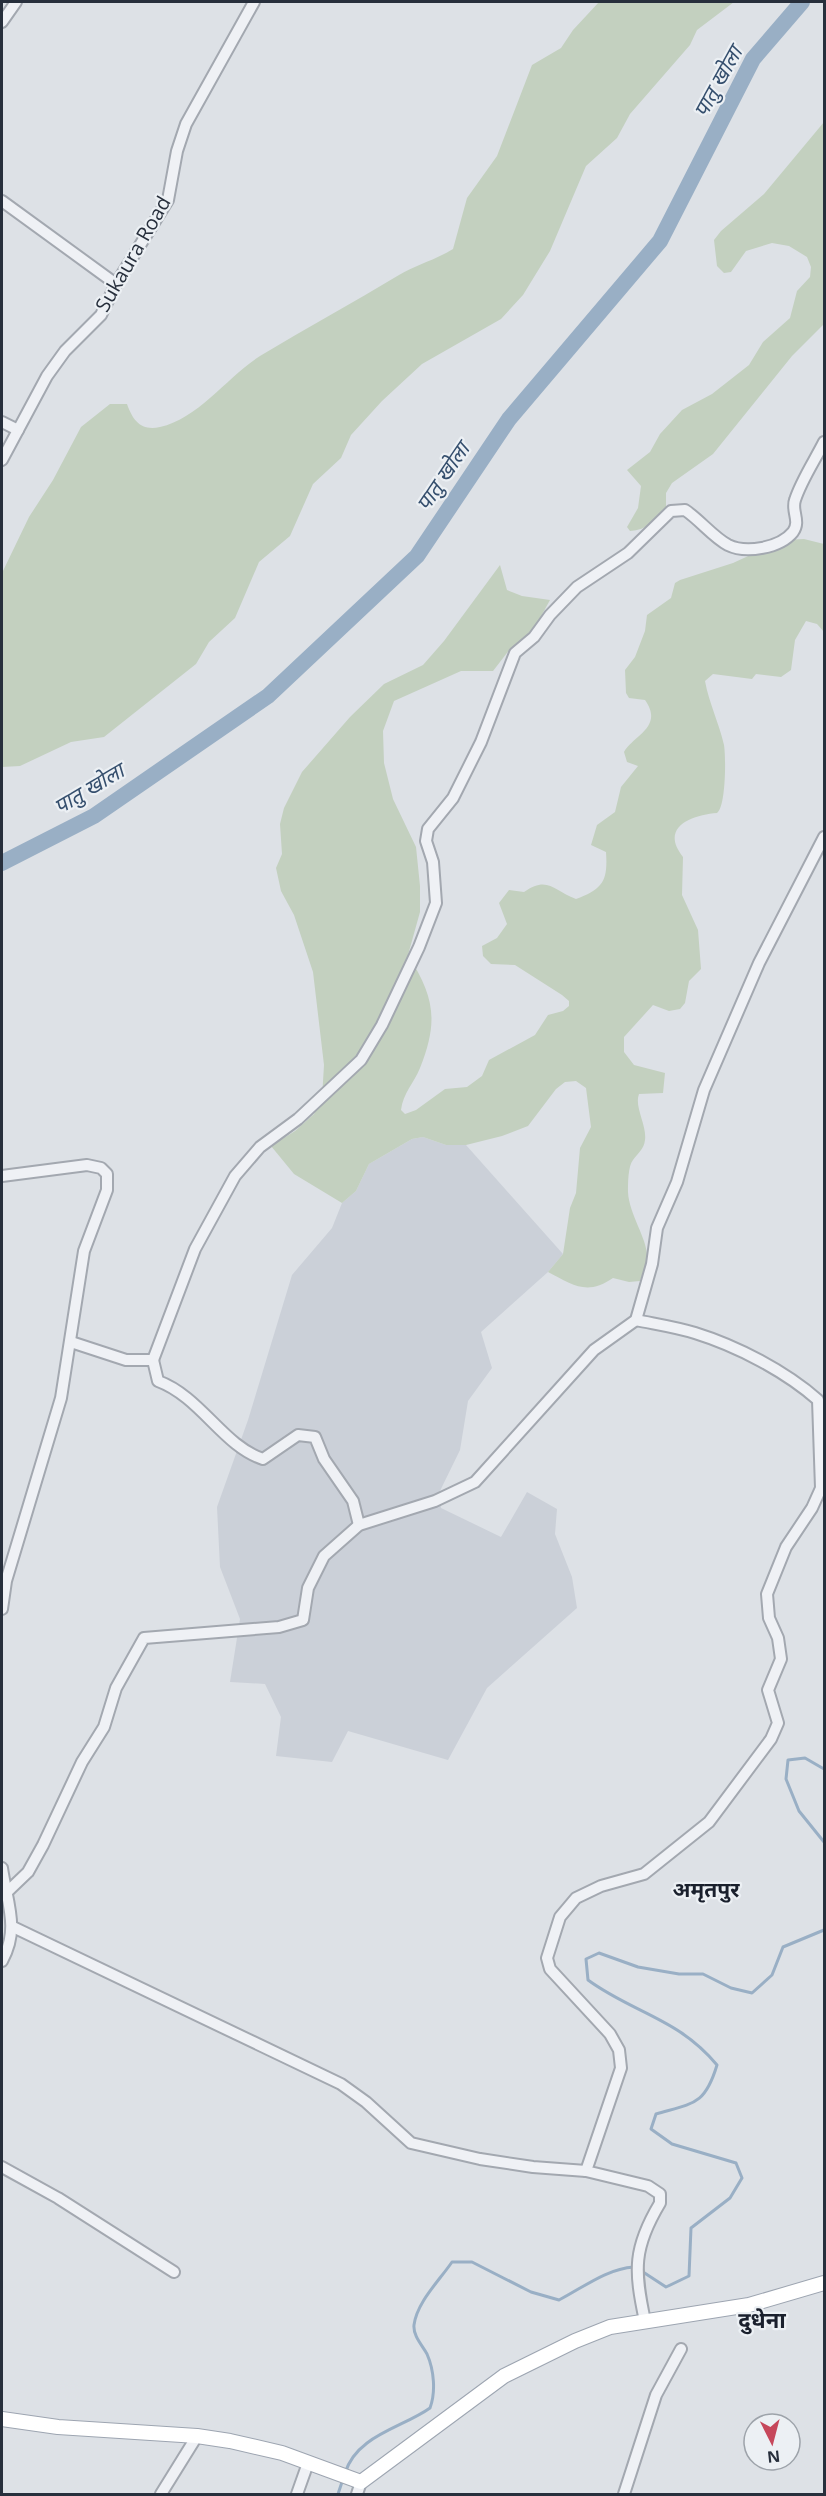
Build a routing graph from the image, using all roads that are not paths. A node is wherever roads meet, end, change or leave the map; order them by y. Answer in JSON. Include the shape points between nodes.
{"nodes":[{"id":1,"x":16,"y":2,"type":"edge"},
{"id":2,"x":254,"y":2,"type":"edge"},
{"id":3,"x":2,"y":22,"type":"edge"},
{"id":4,"x":2,"y":201,"type":"edge"},
{"id":5,"x":116,"y":284,"type":"junction"},
{"id":6,"x":2,"y":422,"type":"edge"},
{"id":7,"x":18,"y":430,"type":"junction"},
{"id":8,"x":825,"y":442,"type":"edge"},
{"id":9,"x":2,"y":460,"type":"edge"},
{"id":10,"x":825,"y":837,"type":"edge"},
{"id":11,"x":2,"y":1176,"type":"edge"},
{"id":12,"x":636,"y":1320,"type":"junction"},
{"id":13,"x":71,"y":1342,"type":"junction"},
{"id":14,"x":153,"y":1360,"type":"junction"},
{"id":15,"x":359,"y":1525,"type":"junction"},
{"id":16,"x":2,"y":1609,"type":"edge"},
{"id":17,"x":2,"y":1868,"type":"edge"},
{"id":18,"x":5,"y":1894,"type":"junction"},
{"id":19,"x":13,"y":1927,"type":"junction"},
{"id":20,"x":2,"y":1961,"type":"edge"},
{"id":21,"x":2,"y":2167,"type":"edge"},
{"id":22,"x":586,"y":2171,"type":"junction"},
{"id":23,"x":174,"y":2272,"type":"dead end"},
{"id":24,"x":825,"y":2283,"type":"edge"},
{"id":25,"x":645,"y":2321,"type":"junction"},
{"id":26,"x":681,"y":2349,"type":"dead end"},
{"id":27,"x":2,"y":2419,"type":"edge"},
{"id":28,"x":196,"y":2436,"type":"junction"},
{"id":29,"x":313,"y":2465,"type":"junction"},
{"id":30,"x":357,"y":2486,"type":"edge"},
{"id":31,"x":161,"y":2494,"type":"edge"},
{"id":32,"x":297,"y":2494,"type":"edge"},
{"id":33,"x":624,"y":2494,"type":"edge"}],
"edges":[{"from":1,"to":3,"type":"street"},
{"from":2,"to":5,"type":"street","name":"Sukaura Road","via":[[186,124],[168,200]]},
{"from":4,"to":5,"type":"street"},
{"from":5,"to":7,"type":"street","name":"Sukaura Road","via":[[100,315],[47,376]]},
{"from":6,"to":7,"type":"street"},
{"from":7,"to":9,"type":"street","name":"Sukaura Road"},
{"from":8,"to":14,"type":"street","via":[[794,502],[797,524],[785,538],[757,549],[741,549],[727,545],[685,510],[671,511],[628,553],[578,587],[515,653],[481,742],[453,798],[428,829],[426,841],[433,862],[436,903],[382,1025],[362,1060],[298,1119],[260,1147],[235,1176],[195,1249]]},
{"from":10,"to":12,"type":"street","via":[[759,963],[704,1090],[677,1182],[657,1228],[652,1264]]},
{"from":11,"to":13,"type":"street","via":[[87,1165],[101,1168],[107,1174],[107,1190],[84,1251]]},
{"from":12,"to":15,"type":"street","via":[[594,1350],[475,1482],[424,1505]]},
{"from":12,"to":22,"type":"street","via":[[695,1333],[736,1350],[818,1400],[821,1488],[786,1547],[767,1594],[769,1618],[778,1638],[781,1659],[768,1690],[778,1723],[771,1739],[709,1822],[644,1874],[576,1898],[553,1933],[547,1958],[550,1969],[598,2019],[619,2050],[621,2068],[615,2091],[596,2134]]},
{"from":13,"to":14,"type":"street","via":[[126,1360]]},
{"from":13,"to":16,"type":"street","via":[[61,1398],[6,1581]]},
{"from":14,"to":15,"type":"street","via":[[158,1380],[190,1399],[248,1454],[263,1459],[298,1435],[315,1437],[324,1459],[353,1501]]},
{"from":15,"to":18,"type":"street","via":[[324,1556],[308,1588],[303,1620],[279,1627],[144,1638],[116,1688],[104,1727],[82,1762],[43,1845],[28,1872]]},
{"from":17,"to":18,"type":"street"},
{"from":18,"to":19,"type":"street"},
{"from":19,"to":20,"type":"street"},
{"from":19,"to":22,"type":"street","via":[[341,2084],[411,2143],[480,2159]]},
{"from":21,"to":23,"type":"street"},
{"from":22,"to":25,"type":"street","via":[[648,2186],[660,2194],[660,2203],[638,2249]]},
{"from":24,"to":25,"type":"main road","via":[[749,2305]]},
{"from":25,"to":30,"type":"main road","via":[[592,2334],[504,2376]]},
{"from":26,"to":33,"type":"street","via":[[656,2395]]},
{"from":27,"to":28,"type":"main road","via":[[58,2427]]},
{"from":28,"to":29,"type":"main road","via":[[273,2451]]},
{"from":28,"to":31,"type":"street"},
{"from":29,"to":30,"type":"main road"},
{"from":29,"to":32,"type":"street"}]}
